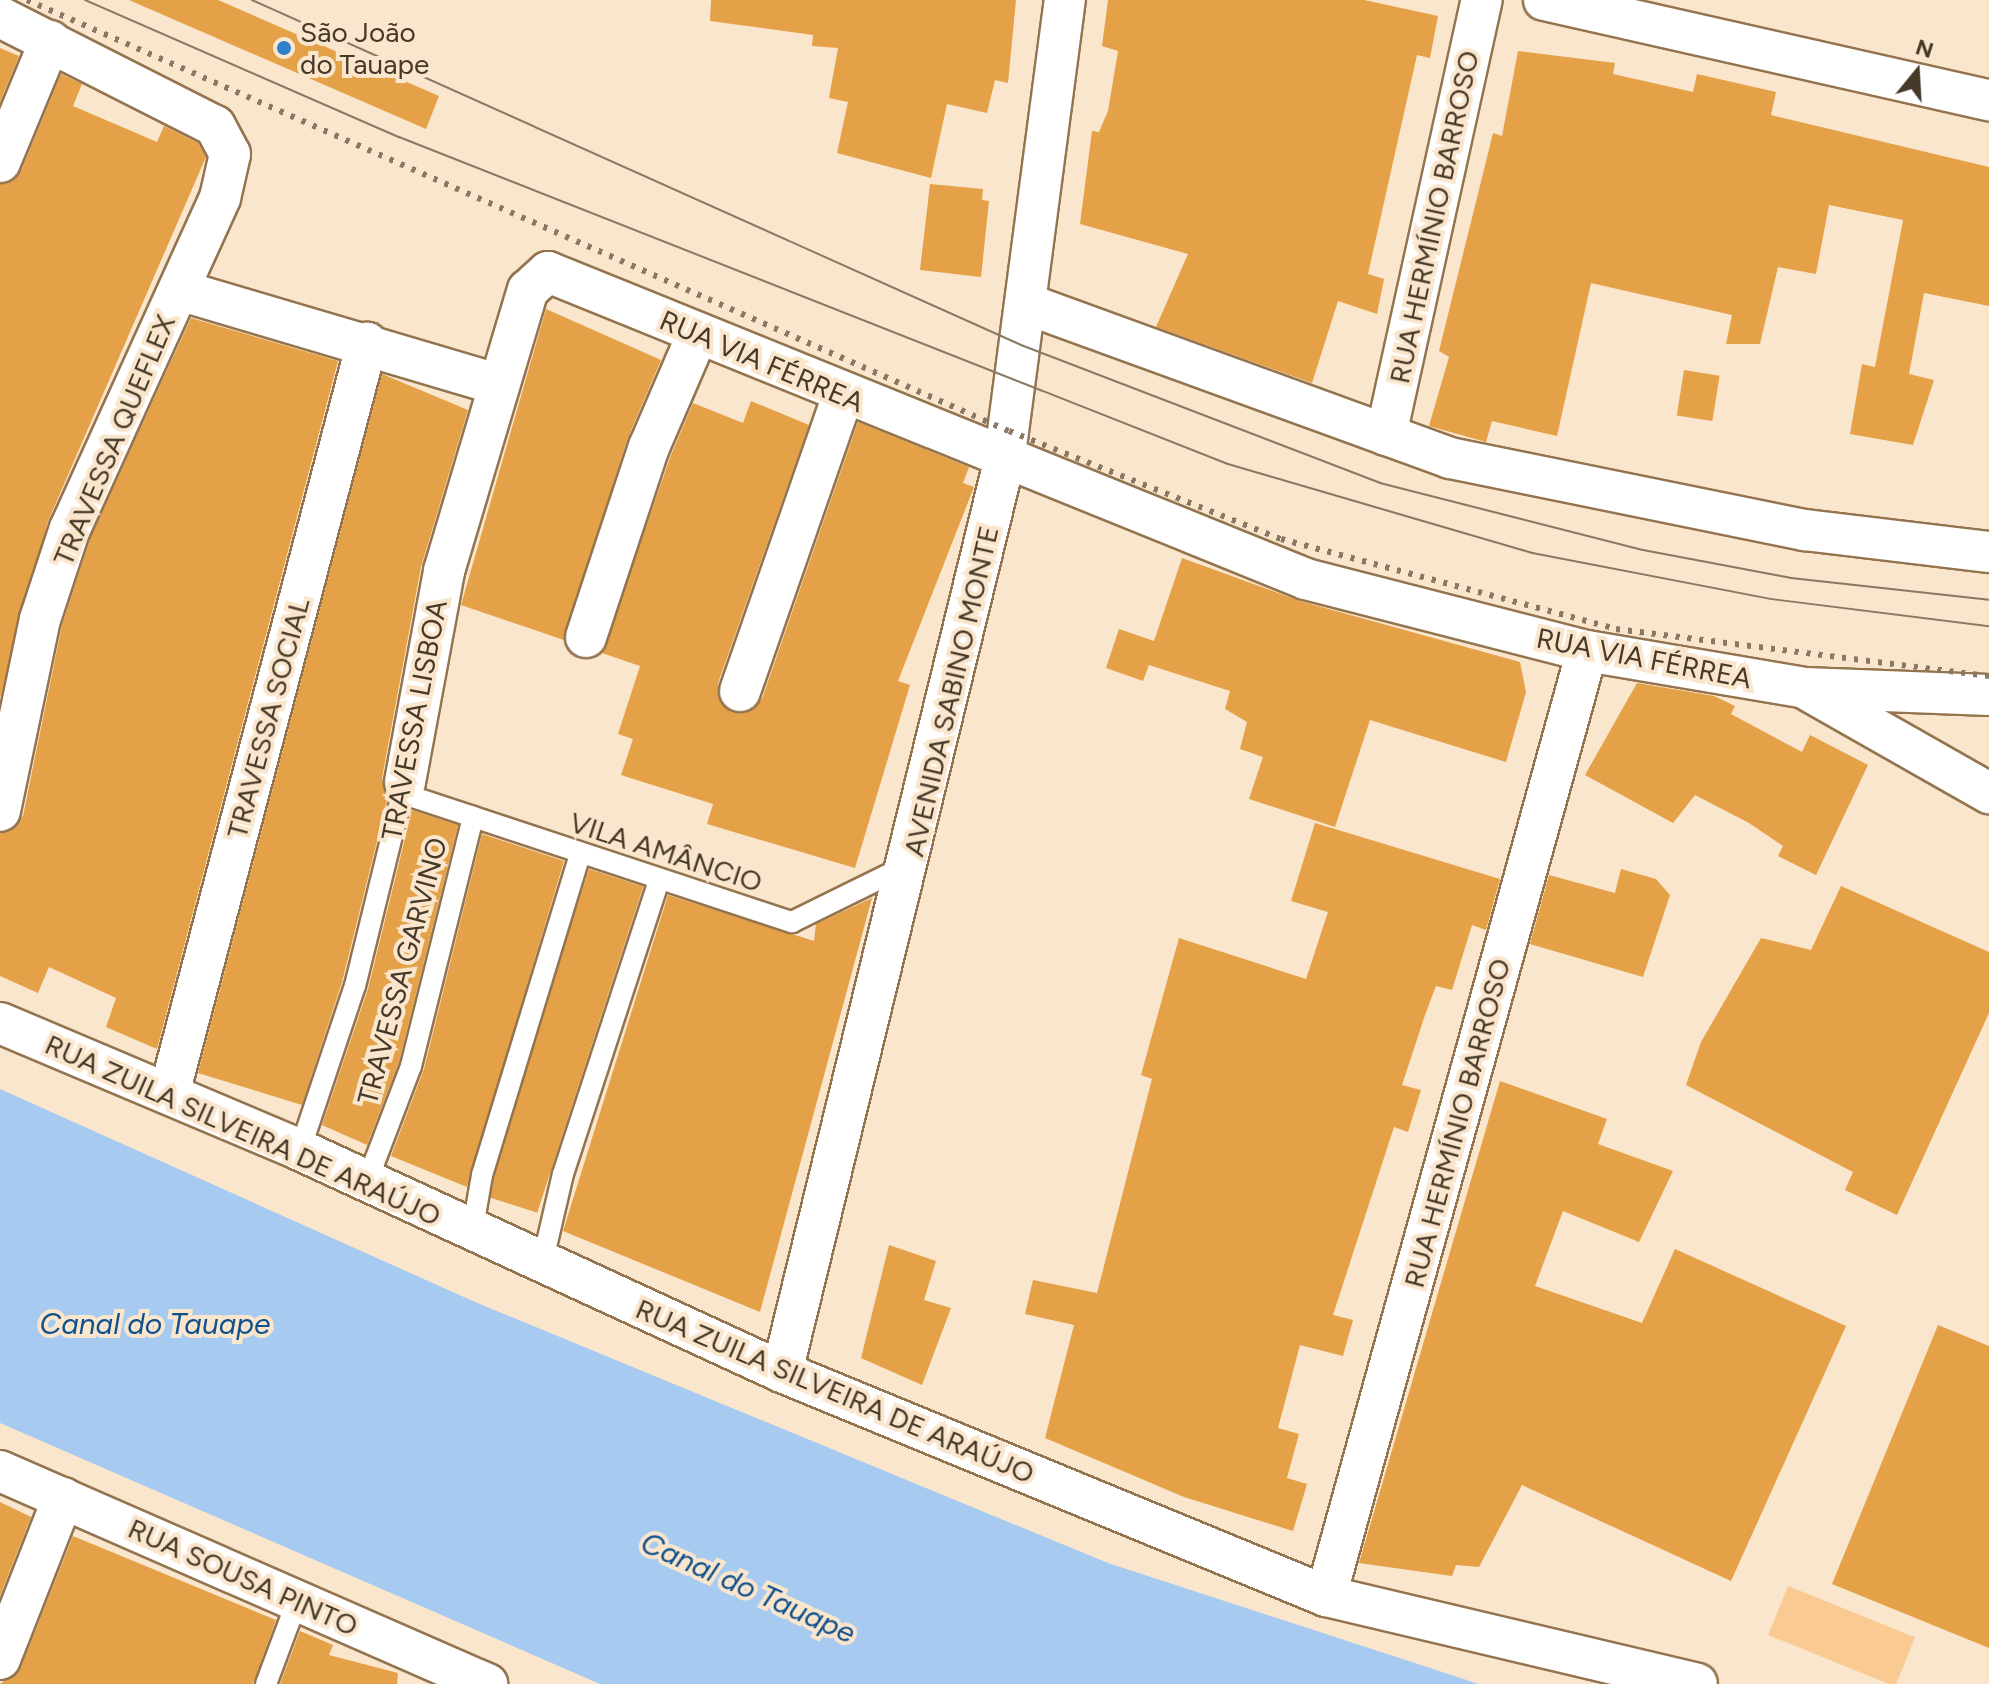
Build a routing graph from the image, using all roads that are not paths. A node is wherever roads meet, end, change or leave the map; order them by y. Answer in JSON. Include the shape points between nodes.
{"nodes":[{"id":1,"x":1065,"y":0,"type":"edge"},
{"id":2,"x":1482,"y":0,"type":"edge"},
{"id":3,"x":1544,"y":0,"type":"edge"},
{"id":4,"x":0,"y":17,"type":"edge"},
{"id":5,"x":50,"y":41,"type":"junction"},
{"id":6,"x":1989,"y":100,"type":"edge"},
{"id":7,"x":0,"y":162,"type":"edge"},
{"id":8,"x":179,"y":290,"type":"junction"},
{"id":9,"x":528,"y":290,"type":"joint"},
{"id":10,"x":1027,"y":304,"type":"junction"},
{"id":11,"x":698,"y":333,"type":"junction"},
{"id":12,"x":367,"y":343,"type":"junction"},
{"id":13,"x":499,"y":385,"type":"junction"},
{"id":14,"x":843,"y":396,"type":"junction"},
{"id":15,"x":1386,"y":435,"type":"junction"},
{"id":16,"x":1004,"y":462,"type":"junction"},
{"id":17,"x":1989,"y":552,"type":"edge"},
{"id":18,"x":586,"y":637,"type":"dead end"},
{"id":19,"x":1587,"y":651,"type":"junction"},
{"id":20,"x":1805,"y":688,"type":"junction"},
{"id":21,"x":740,"y":691,"type":"dead end"},
{"id":22,"x":1989,"y":695,"type":"edge"},
{"id":23,"x":405,"y":782,"type":"junction"},
{"id":24,"x":1989,"y":793,"type":"edge"},
{"id":25,"x":0,"y":811,"type":"edge"},
{"id":26,"x":473,"y":817,"type":"junction"},
{"id":27,"x":580,"y":854,"type":"junction"},
{"id":28,"x":911,"y":864,"type":"junction"},
{"id":29,"x":659,"y":881,"type":"junction"},
{"id":30,"x":0,"y":1023,"type":"edge"},
{"id":31,"x":169,"y":1094,"type":"junction"},
{"id":32,"x":300,"y":1150,"type":"junction"},
{"id":33,"x":366,"y":1184,"type":"junction"},
{"id":34,"x":472,"y":1233,"type":"junction"},
{"id":35,"x":542,"y":1264,"type":"junction"},
{"id":36,"x":782,"y":1372,"type":"junction"},
{"id":37,"x":0,"y":1471,"type":"edge"},
{"id":38,"x":63,"y":1498,"type":"junction"},
{"id":39,"x":1326,"y":1596,"type":"junction"},
{"id":40,"x":297,"y":1601,"type":"junction"},
{"id":41,"x":0,"y":1659,"type":"edge"},
{"id":42,"x":266,"y":1684,"type":"edge"},
{"id":43,"x":487,"y":1684,"type":"edge"},
{"id":44,"x":1697,"y":1684,"type":"edge"}],
"edges":[{"from":1,"to":10,"type":"street","name":"AVENIDA SABINO MONTE"},
{"from":2,"to":15,"type":"street","name":"RUA HERMÍNIO BARROSO"},
{"from":3,"to":6,"type":"street"},
{"from":4,"to":5,"type":"street"},
{"from":5,"to":7,"type":"street"},
{"from":5,"to":8,"type":"street","name":"TRAVESSA QUEFLEX","via":[[215,126],[227,139],[228,175]]},
{"from":8,"to":12,"type":"street"},
{"from":8,"to":25,"type":"street","name":"TRAVESSA QUEFLEX","via":[[70,528],[40,619]]},
{"from":9,"to":11,"type":"street","name":"RUA VIA FÉRREA","via":[[536,276],[564,275]]},
{"from":9,"to":13,"type":"street","name":"TRAVESSA LISBOA"},
{"from":10,"to":15,"type":"street"},
{"from":10,"to":16,"type":"street","name":"AVENIDA SABINO MONTE"},
{"from":11,"to":14,"type":"street","name":"RUA VIA FÉRREA"},
{"from":11,"to":18,"type":"street","via":[[649,447]]},
{"from":12,"to":13,"type":"street"},
{"from":12,"to":31,"type":"street","name":"TRAVESSA SOCIAL"},
{"from":13,"to":23,"type":"street","name":"TRAVESSA LISBOA","via":[[444,571]]},
{"from":14,"to":16,"type":"street","name":"RUA VIA FÉRREA"},
{"from":14,"to":21,"type":"street"},
{"from":15,"to":17,"type":"street","via":[[1450,458],[1805,530]]},
{"from":16,"to":19,"type":"street","name":"RUA VIA FÉRREA","via":[[1306,579]]},
{"from":16,"to":28,"type":"street","name":"AVENIDA SABINO MONTE"},
{"from":19,"to":20,"type":"street","name":"RUA VIA FÉRREA"},
{"from":19,"to":39,"type":"street","name":"RUA HERMÍNIO BARROSO"},
{"from":20,"to":22,"type":"street","name":"RUA VIA FÉRREA"},
{"from":20,"to":24,"type":"street"},
{"from":23,"to":26,"type":"lane","name":"VILA AMÂNCIO","via":[[416,798]]},
{"from":23,"to":32,"type":"lane","name":"TRAVESSA LISBOA","via":[[355,986]]},
{"from":26,"to":27,"type":"lane","name":"VILA AMÂNCIO"},
{"from":26,"to":33,"type":"lane","name":"TRAVESSA GARVINO","via":[[411,1066]]},
{"from":27,"to":29,"type":"lane","name":"VILA AMÂNCIO"},
{"from":27,"to":34,"type":"lane","via":[[482,1175]]},
{"from":28,"to":29,"type":"lane","name":"VILA AMÂNCIO","via":[[792,922]]},
{"from":28,"to":36,"type":"street","name":"AVENIDA SABINO MONTE"},
{"from":29,"to":35,"type":"lane","via":[[563,1174]]},
{"from":30,"to":31,"type":"street","name":"RUA ZUILA SILVEIRA DE ARAÚJO"},
{"from":31,"to":32,"type":"street","name":"RUA ZUILA SILVEIRA DE ARAÚJO"},
{"from":32,"to":33,"type":"street","name":"RUA ZUILA SILVEIRA DE ARAÚJO"},
{"from":33,"to":34,"type":"street","name":"RUA ZUILA SILVEIRA DE ARAÚJO"},
{"from":34,"to":35,"type":"street","name":"RUA ZUILA SILVEIRA DE ARAÚJO"},
{"from":35,"to":36,"type":"street","name":"RUA ZUILA SILVEIRA DE ARAÚJO"},
{"from":36,"to":39,"type":"street","name":"RUA ZUILA SILVEIRA DE ARAÚJO"},
{"from":37,"to":38,"type":"street","name":"RUA SOUSA PINTO"},
{"from":38,"to":40,"type":"street","name":"RUA SOUSA PINTO"},
{"from":38,"to":41,"type":"street"},
{"from":39,"to":44,"type":"street","name":"RUA ZUILA SILVEIRA DE ARAÚJO"},
{"from":40,"to":42,"type":"lane"},
{"from":40,"to":43,"type":"street","name":"RUA SOUSA PINTO"}]}
